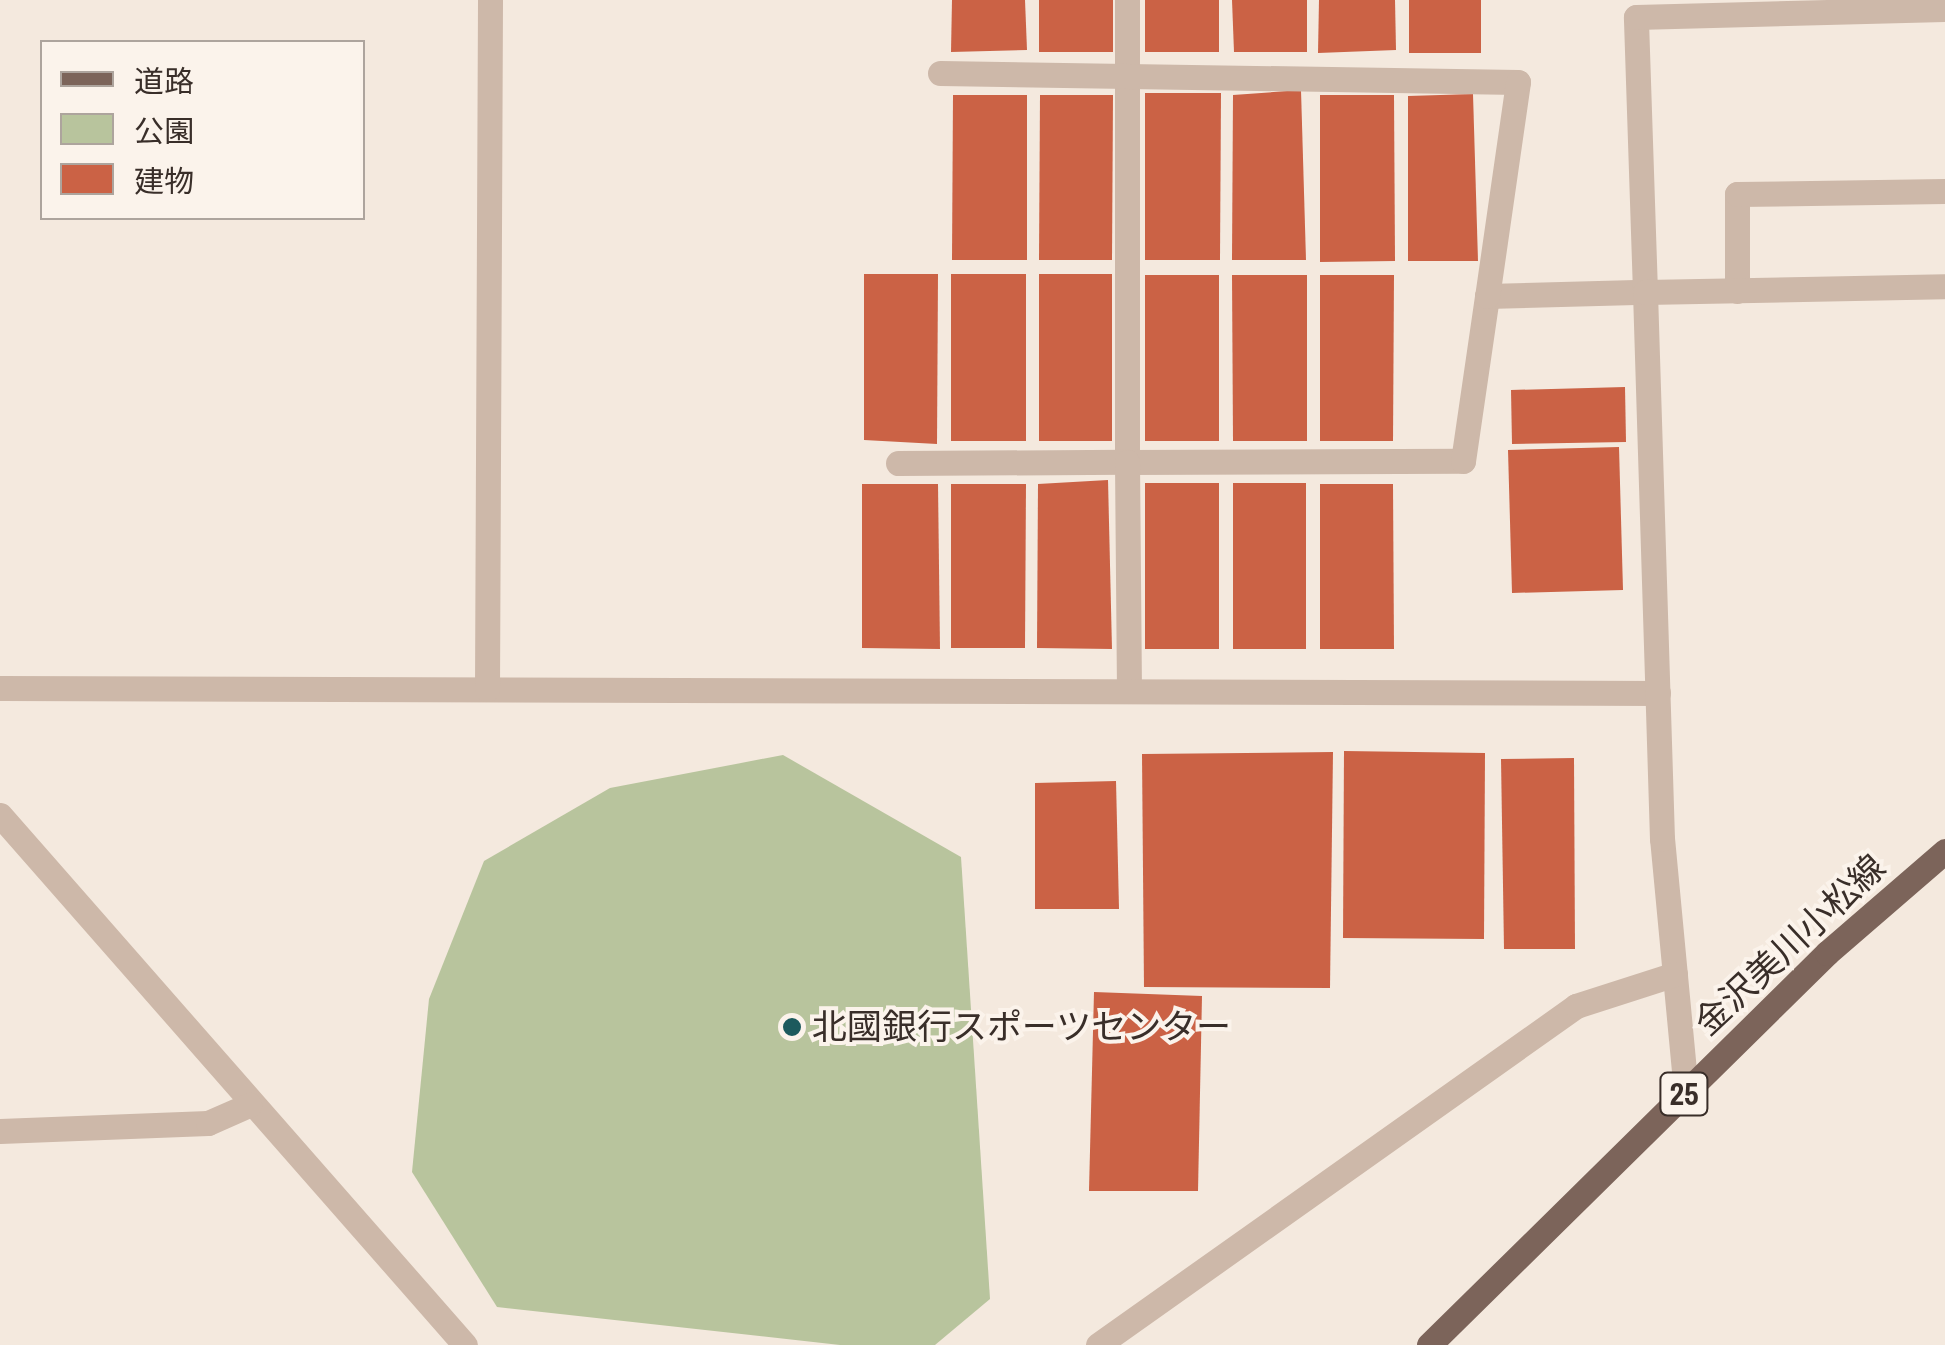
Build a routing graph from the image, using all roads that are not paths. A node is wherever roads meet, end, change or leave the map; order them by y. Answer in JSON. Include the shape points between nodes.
{"nodes":[{"id":1,"x":490,"y":0,"type":"edge"},
{"id":2,"x":1127,"y":0,"type":"edge"},
{"id":3,"x":1945,"y":8,"type":"edge"},
{"id":4,"x":940,"y":73,"type":"dead end"},
{"id":5,"x":1127,"y":73,"type":"junction"},
{"id":6,"x":1945,"y":190,"type":"edge"},
{"id":7,"x":1945,"y":286,"type":"edge"},
{"id":8,"x":1737,"y":290,"type":"junction"},
{"id":9,"x":1645,"y":292,"type":"junction"},
{"id":10,"x":1487,"y":296,"type":"junction"},
{"id":11,"x":1127,"y":462,"type":"junction"},
{"id":12,"x":898,"y":463,"type":"dead end"},
{"id":13,"x":0,"y":688,"type":"edge"},
{"id":14,"x":487,"y":689,"type":"junction"},
{"id":15,"x":1129,"y":691,"type":"junction"},
{"id":16,"x":1658,"y":693,"type":"junction"},
{"id":17,"x":0,"y":814,"type":"edge"},
{"id":18,"x":1945,"y":851,"type":"edge"},
{"id":19,"x":1675,"y":974,"type":"junction"},
{"id":20,"x":1686,"y":1092,"type":"junction"},
{"id":21,"x":249,"y":1105,"type":"junction"},
{"id":22,"x":0,"y":1132,"type":"edge"},
{"id":23,"x":465,"y":1345,"type":"edge"},
{"id":24,"x":1098,"y":1345,"type":"edge"},
{"id":25,"x":1429,"y":1345,"type":"edge"}],
"edges":[{"from":1,"to":14,"type":"street"},
{"from":2,"to":5,"type":"street"},
{"from":3,"to":9,"type":"street","via":[[1636,17]]},
{"from":4,"to":5,"type":"street"},
{"from":5,"to":10,"type":"street","via":[[1518,82]]},
{"from":5,"to":11,"type":"street"},
{"from":6,"to":8,"type":"street","via":[[1737,194]]},
{"from":7,"to":8,"type":"street"},
{"from":8,"to":9,"type":"street"},
{"from":9,"to":10,"type":"street"},
{"from":9,"to":16,"type":"street"},
{"from":10,"to":11,"type":"street","via":[[1463,460]]},
{"from":11,"to":12,"type":"street"},
{"from":11,"to":15,"type":"street"},
{"from":13,"to":14,"type":"street"},
{"from":14,"to":15,"type":"street"},
{"from":15,"to":16,"type":"street"},
{"from":16,"to":19,"type":"street"},
{"from":17,"to":21,"type":"street"},
{"from":18,"to":20,"type":"main road","name":"金沢美川小松線","number":"25"},
{"from":19,"to":20,"type":"street"},
{"from":19,"to":24,"type":"street","via":[[1576,1006]]},
{"from":20,"to":25,"type":"main road","name":"金沢美川小松線","number":"25"},
{"from":21,"to":22,"type":"street","via":[[208,1123]]},
{"from":21,"to":23,"type":"street"}]}
